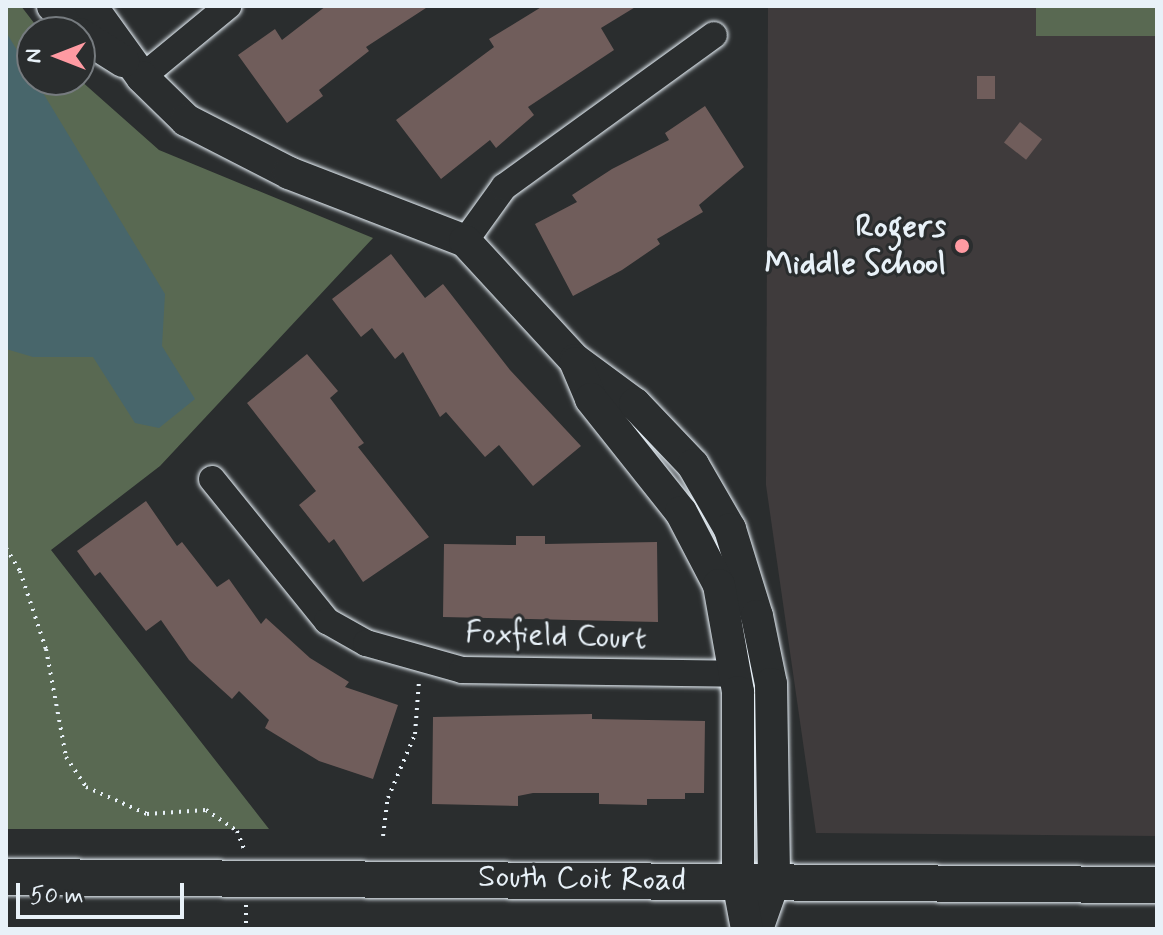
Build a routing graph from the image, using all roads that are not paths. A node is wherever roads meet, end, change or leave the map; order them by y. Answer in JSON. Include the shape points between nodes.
{"nodes":[{"id":1,"x":91,"y":6,"type":"edge"},
{"id":2,"x":228,"y":6,"type":"edge"},
{"id":3,"x":714,"y":35,"type":"dead end"},
{"id":4,"x":96,"y":45,"type":"edge"},
{"id":5,"x":140,"y":75,"type":"junction"},
{"id":6,"x":465,"y":241,"type":"junction"},
{"id":7,"x":575,"y":360,"type":"junction"},
{"id":8,"x":212,"y":479,"type":"dead end"},
{"id":9,"x":769,"y":672,"type":"junction"},
{"id":10,"x":736,"y":674,"type":"junction"},
{"id":11,"x":6,"y":877,"type":"edge"},
{"id":12,"x":738,"y":881,"type":"junction"},
{"id":13,"x":774,"y":881,"type":"junction"},
{"id":14,"x":1157,"y":885,"type":"edge"},
{"id":15,"x":747,"y":929,"type":"edge"},
{"id":16,"x":757,"y":929,"type":"edge"}],
"edges":[{"from":1,"to":5,"type":"street"},
{"from":2,"to":5,"type":"street"},
{"from":3,"to":6,"type":"street","via":[[504,187]]},
{"from":4,"to":5,"type":"street"},
{"from":5,"to":6,"type":"street","via":[[186,120],[289,173]]},
{"from":6,"to":7,"type":"street"},
{"from":7,"to":9,"type":"street","via":[[635,404],[693,465],[730,529]]},
{"from":7,"to":10,"type":"street","via":[[591,399],[681,512],[705,554],[719,585]]},
{"from":8,"to":10,"type":"street","name":"Foxfield Court","via":[[327,621],[366,643],[462,670]]},
{"from":9,"to":10,"type":"street"},
{"from":9,"to":13,"type":"street"},
{"from":10,"to":12,"type":"street"},
{"from":11,"to":12,"type":"main road","name":"South Coit Road"},
{"from":12,"to":13,"type":"main road","name":"South Coit Road"},
{"from":12,"to":15,"type":"street"},
{"from":13,"to":14,"type":"main road","name":"South Coit Road"},
{"from":13,"to":16,"type":"street"}]}
